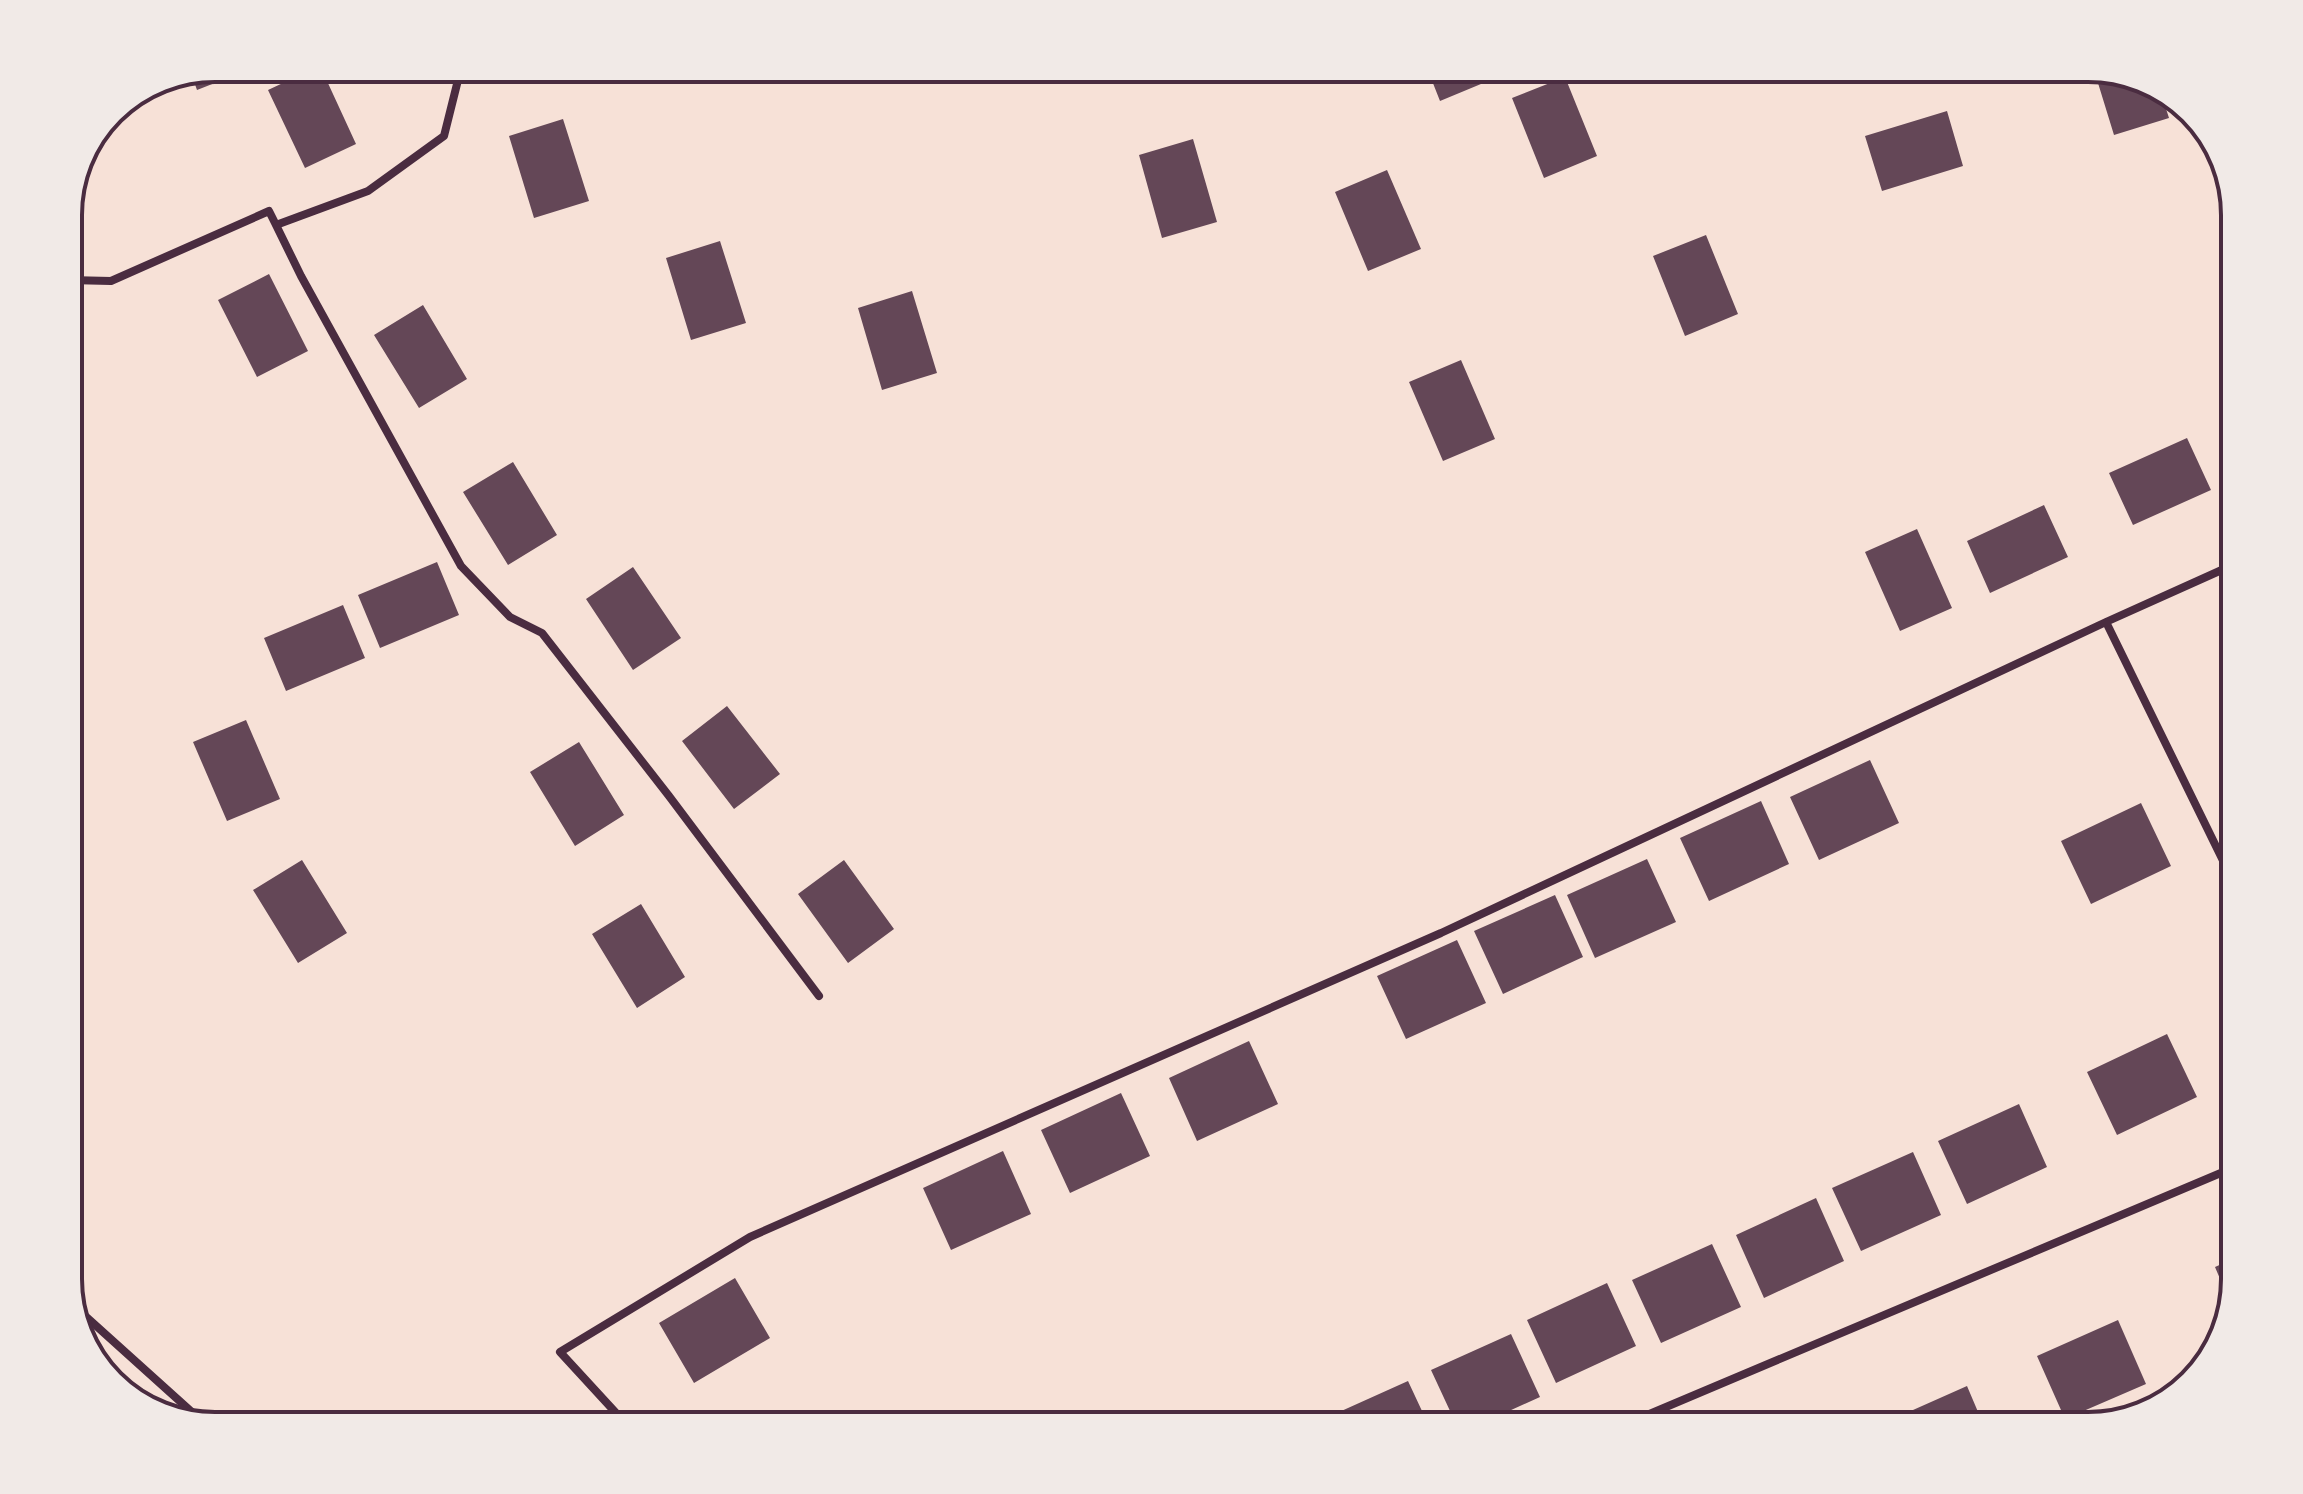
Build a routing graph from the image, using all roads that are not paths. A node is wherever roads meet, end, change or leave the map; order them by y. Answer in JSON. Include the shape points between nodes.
{"nodes":[{"id":1,"x":458,"y":82,"type":"edge"},
{"id":2,"x":276,"y":225,"type":"junction"},
{"id":3,"x":82,"y":280,"type":"edge"},
{"id":4,"x":2221,"y":570,"type":"edge"},
{"id":5,"x":2106,"y":622,"type":"junction"},
{"id":6,"x":2221,"y":856,"type":"edge"},
{"id":7,"x":819,"y":996,"type":"dead end"},
{"id":8,"x":2221,"y":1173,"type":"edge"},
{"id":9,"x":89,"y":1319,"type":"edge"},
{"id":10,"x":188,"y":1409,"type":"edge"},
{"id":11,"x":615,"y":1412,"type":"edge"},
{"id":12,"x":1654,"y":1412,"type":"edge"}],
"edges":[{"from":1,"to":2,"type":"street","via":[[444,136],[368,191]]},
{"from":2,"to":3,"type":"street","via":[[269,211],[111,281]]},
{"from":2,"to":7,"type":"street","via":[[461,566],[510,617],[542,633]]},
{"from":4,"to":5,"type":"street"},
{"from":5,"to":6,"type":"street"},
{"from":5,"to":11,"type":"street","via":[[1441,933],[750,1237],[560,1352]]},
{"from":8,"to":12,"type":"street"},
{"from":9,"to":10,"type":"street"}]}
